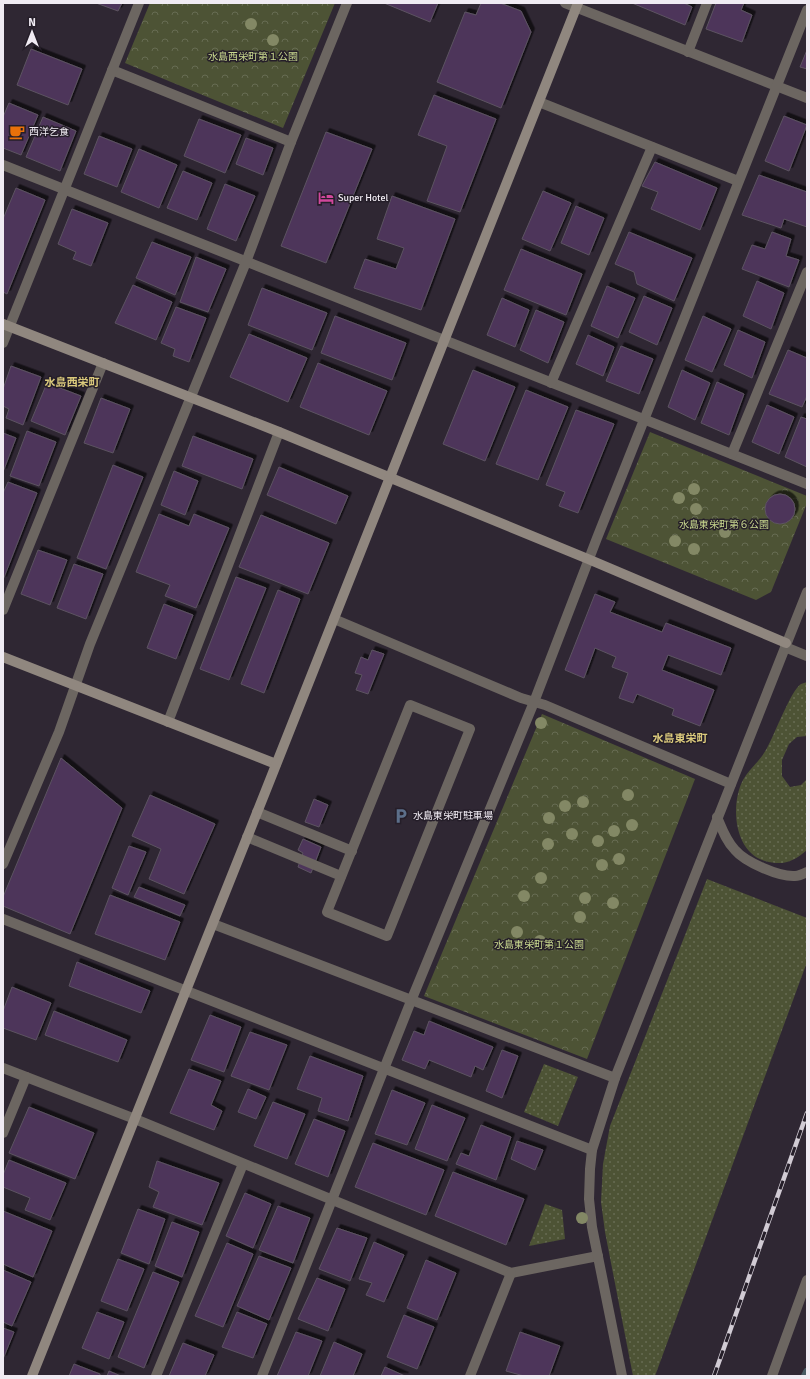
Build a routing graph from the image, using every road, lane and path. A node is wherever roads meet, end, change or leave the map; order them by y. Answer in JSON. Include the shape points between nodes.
{"nodes":[{"id":1,"x":140,"y":3,"type":"edge"},
{"id":2,"x":346,"y":3,"type":"edge"},
{"id":3,"x":565,"y":3,"type":"edge"},
{"id":4,"x":707,"y":3,"type":"edge"},
{"id":5,"x":577,"y":5,"type":"edge"},
{"id":6,"x":807,"y":10,"type":"edge"},
{"id":7,"x":688,"y":52,"type":"junction"},
{"id":8,"x":112,"y":70,"type":"junction"},
{"id":9,"x":776,"y":86,"type":"junction"},
{"id":10,"x":807,"y":98,"type":"edge"},
{"id":11,"x":539,"y":102,"type":"junction"},
{"id":12,"x":291,"y":142,"type":"junction"},
{"id":13,"x":652,"y":147,"type":"junction"},
{"id":14,"x":3,"y":165,"type":"edge"},
{"id":15,"x":738,"y":181,"type":"junction"},
{"id":16,"x":64,"y":189,"type":"junction"},
{"id":17,"x":246,"y":262,"type":"junction"},
{"id":18,"x":807,"y":272,"type":"edge"},
{"id":19,"x":6,"y":325,"type":"edge"},
{"id":20,"x":445,"y":340,"type":"junction"},
{"id":21,"x":3,"y":343,"type":"edge"},
{"id":22,"x":103,"y":363,"type":"junction"},
{"id":23,"x":551,"y":383,"type":"junction"},
{"id":24,"x":190,"y":398,"type":"junction"},
{"id":25,"x":645,"y":420,"type":"junction"},
{"id":26,"x":279,"y":432,"type":"junction"},
{"id":27,"x":732,"y":454,"type":"junction"},
{"id":28,"x":390,"y":478,"type":"junction"},
{"id":29,"x":807,"y":484,"type":"edge"},
{"id":30,"x":588,"y":560,"type":"junction"},
{"id":31,"x":807,"y":592,"type":"edge"},
{"id":32,"x":3,"y":610,"type":"edge"},
{"id":33,"x":334,"y":619,"type":"junction"},
{"id":34,"x":786,"y":645,"type":"junction"},
{"id":35,"x":807,"y":656,"type":"edge"},
{"id":36,"x":3,"y":657,"type":"edge"},
{"id":37,"x":75,"y":685,"type":"junction"},
{"id":38,"x":534,"y":702,"type":"junction"},
{"id":39,"x":168,"y":722,"type":"junction"},
{"id":40,"x":276,"y":764,"type":"junction"},
{"id":41,"x":730,"y":784,"type":"junction"},
{"id":42,"x":257,"y":812,"type":"junction"},
{"id":43,"x":717,"y":817,"type":"junction"},
{"id":44,"x":247,"y":837,"type":"junction"},
{"id":45,"x":352,"y":851,"type":"junction"},
{"id":46,"x":3,"y":864,"type":"edge"},
{"id":47,"x":807,"y":872,"type":"edge"},
{"id":48,"x":342,"y":876,"type":"junction"},
{"id":49,"x":3,"y":918,"type":"edge"},
{"id":50,"x":213,"y":924,"type":"junction"},
{"id":51,"x":187,"y":990,"type":"junction"},
{"id":52,"x":411,"y":1001,"type":"junction"},
{"id":53,"x":3,"y":1068,"type":"edge"},
{"id":54,"x":385,"y":1068,"type":"junction"},
{"id":55,"x":26,"y":1077,"type":"junction"},
{"id":56,"x":615,"y":1078,"type":"junction"},
{"id":57,"x":135,"y":1119,"type":"junction"},
{"id":58,"x":3,"y":1133,"type":"edge"},
{"id":59,"x":592,"y":1150,"type":"junction"},
{"id":60,"x":243,"y":1164,"type":"junction"},
{"id":61,"x":333,"y":1200,"type":"junction"},
{"id":62,"x":598,"y":1256,"type":"junction"},
{"id":63,"x":511,"y":1274,"type":"junction"},
{"id":64,"x":807,"y":1280,"type":"edge"},
{"id":65,"x":32,"y":1376,"type":"edge"},
{"id":66,"x":156,"y":1376,"type":"edge"},
{"id":67,"x":262,"y":1376,"type":"edge"},
{"id":68,"x":470,"y":1376,"type":"edge"},
{"id":69,"x":622,"y":1376,"type":"edge"},
{"id":70,"x":772,"y":1376,"type":"edge"}],
"edges":[{"from":1,"to":8,"type":"street"},
{"from":2,"to":12,"type":"street"},
{"from":3,"to":5,"type":"street"},
{"from":4,"to":7,"type":"street"},
{"from":5,"to":7,"type":"street"},
{"from":5,"to":11,"type":"street"},
{"from":6,"to":9,"type":"street"},
{"from":7,"to":9,"type":"street"},
{"from":8,"to":12,"type":"street"},
{"from":8,"to":16,"type":"street"},
{"from":9,"to":10,"type":"street"},
{"from":9,"to":15,"type":"street"},
{"from":11,"to":13,"type":"street"},
{"from":11,"to":20,"type":"street"},
{"from":12,"to":17,"type":"street"},
{"from":13,"to":15,"type":"street"},
{"from":13,"to":23,"type":"street"},
{"from":14,"to":16,"type":"street"},
{"from":15,"to":25,"type":"street"},
{"from":16,"to":17,"type":"street"},
{"from":16,"to":19,"type":"street"},
{"from":17,"to":20,"type":"street"},
{"from":17,"to":24,"type":"street"},
{"from":18,"to":27,"type":"street"},
{"from":19,"to":21,"type":"street"},
{"from":19,"to":22,"type":"street"},
{"from":20,"to":23,"type":"street"},
{"from":20,"to":28,"type":"street"},
{"from":22,"to":24,"type":"street"},
{"from":22,"to":32,"type":"street"},
{"from":23,"to":25,"type":"street"},
{"from":24,"to":26,"type":"street"},
{"from":24,"to":37,"type":"street"},
{"from":25,"to":27,"type":"street"},
{"from":25,"to":30,"type":"street"},
{"from":26,"to":28,"type":"street"},
{"from":26,"to":39,"type":"street"},
{"from":27,"to":29,"type":"street"},
{"from":28,"to":30,"type":"street"},
{"from":28,"to":33,"type":"street"},
{"from":30,"to":34,"type":"street"},
{"from":30,"to":38,"type":"street"},
{"from":31,"to":34,"type":"street"},
{"from":33,"to":38,"type":"street"},
{"from":33,"to":40,"type":"street"},
{"from":34,"to":35,"type":"street"},
{"from":34,"to":41,"type":"street"},
{"from":36,"to":37,"type":"street"},
{"from":37,"to":39,"type":"street"},
{"from":37,"to":46,"type":"street","via":[[59,732]]},
{"from":38,"to":41,"type":"street"},
{"from":38,"to":52,"type":"street"},
{"from":39,"to":40,"type":"street"},
{"from":40,"to":42,"type":"street"},
{"from":41,"to":43,"type":"street"},
{"from":42,"to":44,"type":"street"},
{"from":42,"to":45,"type":"street"},
{"from":43,"to":47,"type":"street","via":[[728,841],[746,860],[778,873],[795,876]]},
{"from":43,"to":56,"type":"street"},
{"from":44,"to":48,"type":"street"},
{"from":44,"to":50,"type":"street"},
{"from":45,"to":48,"type":"street"},
{"from":45,"to":48,"type":"street","via":[[410,705],[470,729],[387,936],[327,912]]},
{"from":49,"to":51,"type":"street"},
{"from":50,"to":51,"type":"street"},
{"from":50,"to":52,"type":"street"},
{"from":51,"to":54,"type":"street"},
{"from":51,"to":57,"type":"street"},
{"from":52,"to":54,"type":"street"},
{"from":52,"to":56,"type":"street"},
{"from":53,"to":55,"type":"street"},
{"from":54,"to":59,"type":"street"},
{"from":54,"to":61,"type":"street"},
{"from":55,"to":57,"type":"street"},
{"from":55,"to":58,"type":"street"},
{"from":56,"to":59,"type":"street"},
{"from":57,"to":60,"type":"street"},
{"from":57,"to":65,"type":"street"},
{"from":59,"to":62,"type":"street","via":[[589,1198]]},
{"from":60,"to":61,"type":"street"},
{"from":60,"to":66,"type":"street"},
{"from":61,"to":63,"type":"street"},
{"from":61,"to":67,"type":"street"},
{"from":62,"to":63,"type":"street"},
{"from":62,"to":69,"type":"street"},
{"from":63,"to":68,"type":"street"},
{"from":64,"to":70,"type":"street"}]}
